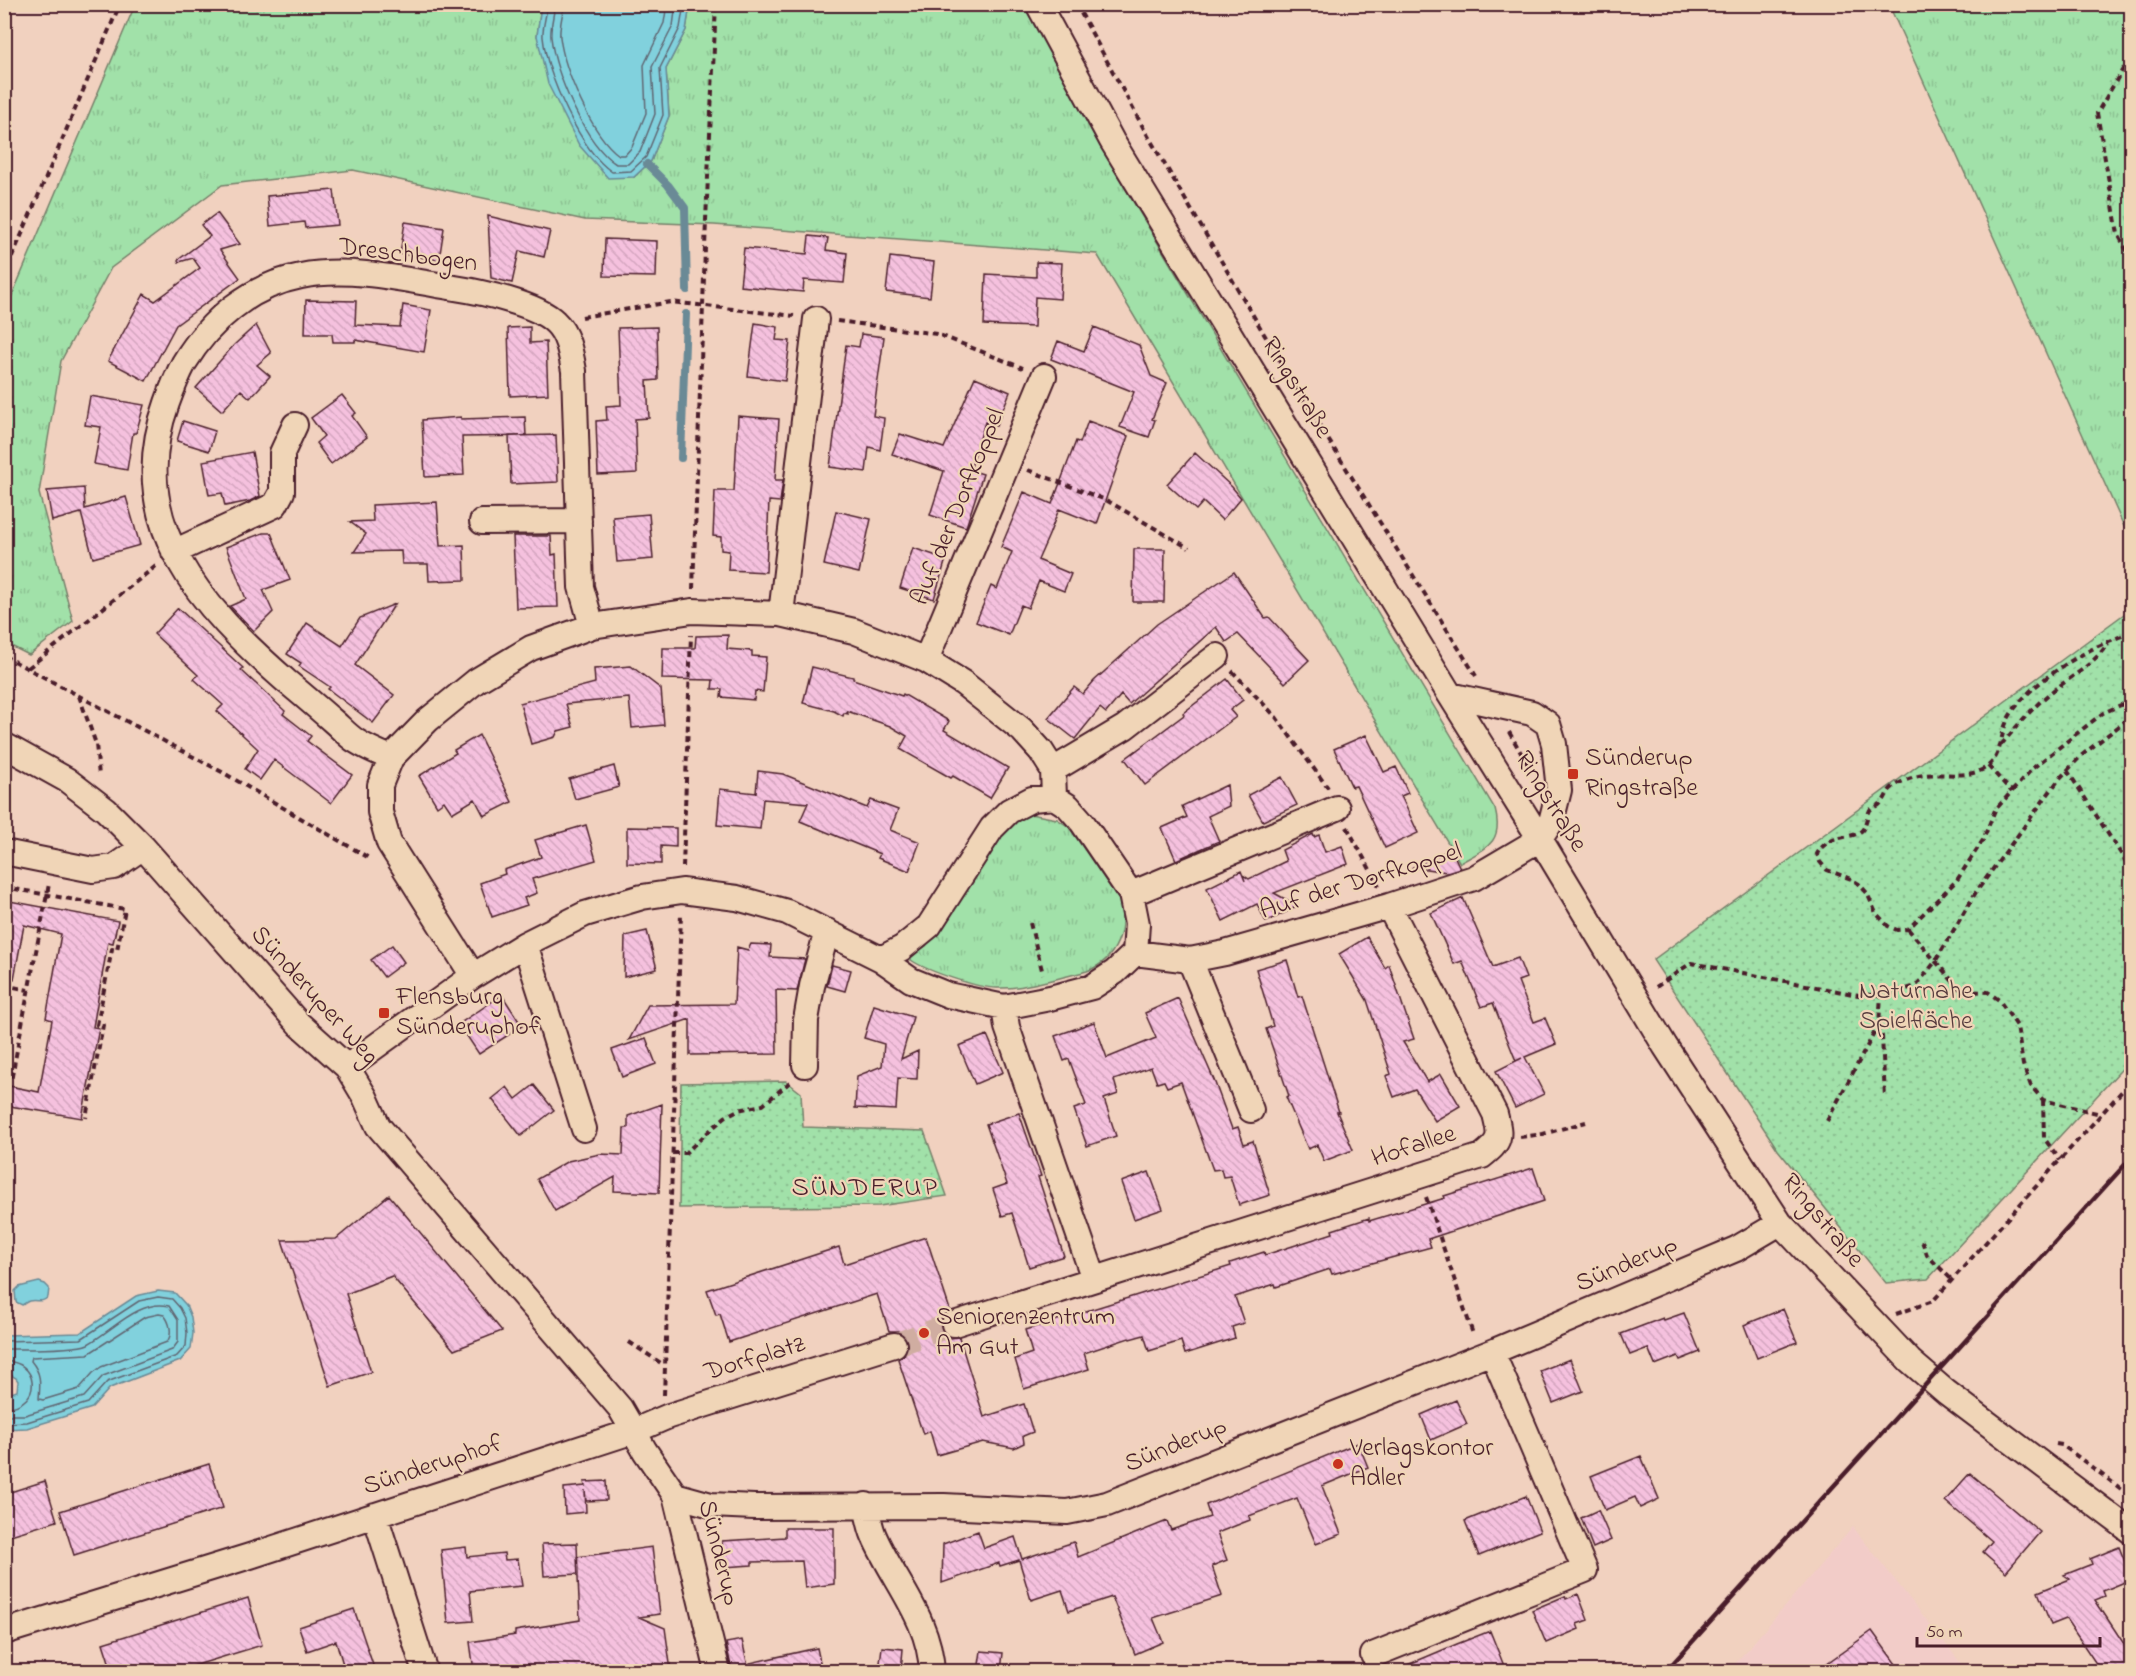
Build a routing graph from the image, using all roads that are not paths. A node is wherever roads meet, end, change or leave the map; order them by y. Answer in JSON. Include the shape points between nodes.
{"nodes":[{"id":1,"x":1038,"y":4,"type":"edge"},
{"id":2,"x":816,"y":319,"type":"dead end"},
{"id":3,"x":1044,"y":376,"type":"dead end"},
{"id":4,"x":295,"y":425,"type":"dead end"},
{"id":5,"x":579,"y":521,"type":"junction"},
{"id":6,"x":482,"y":522,"type":"dead end"},
{"id":7,"x":174,"y":552,"type":"junction"},
{"id":8,"x":781,"y":614,"type":"junction"},
{"id":9,"x":592,"y":626,"type":"junction"},
{"id":10,"x":1216,"y":656,"type":"road end"},
{"id":11,"x":926,"y":660,"type":"junction"},
{"id":12,"x":1450,"y":695,"type":"junction"},
{"id":13,"x":4,"y":745,"type":"edge"},
{"id":14,"x":391,"y":758,"type":"junction"},
{"id":15,"x":1053,"y":770,"type":"junction"},
{"id":16,"x":1054,"y":797,"type":"junction"},
{"id":17,"x":1337,"y":808,"type":"road end"},
{"id":18,"x":1540,"y":839,"type":"junction"},
{"id":19,"x":143,"y":847,"type":"junction"},
{"id":20,"x":4,"y":852,"type":"edge"},
{"id":21,"x":1131,"y":894,"type":"junction"},
{"id":22,"x":1389,"y":906,"type":"junction"},
{"id":23,"x":827,"y":931,"type":"junction"},
{"id":24,"x":525,"y":944,"type":"junction"},
{"id":25,"x":1135,"y":953,"type":"junction"},
{"id":26,"x":881,"y":959,"type":"junction"},
{"id":27,"x":1190,"y":960,"type":"junction"},
{"id":28,"x":473,"y":976,"type":"junction"},
{"id":29,"x":1004,"y":1007,"type":"junction"},
{"id":30,"x":805,"y":1065,"type":"road end"},
{"id":31,"x":347,"y":1067,"type":"junction"},
{"id":32,"x":1251,"y":1110,"type":"dead end"},
{"id":33,"x":585,"y":1129,"type":"dead end"},
{"id":34,"x":1780,"y":1223,"type":"junction"},
{"id":35,"x":1094,"y":1279,"type":"junction"},
{"id":36,"x":954,"y":1324,"type":"tunnel mouth"},
{"id":37,"x":894,"y":1345,"type":"tunnel mouth"},
{"id":38,"x":1492,"y":1352,"type":"junction"},
{"id":39,"x":634,"y":1431,"type":"junction"},
{"id":40,"x":675,"y":1495,"type":"junction"},
{"id":41,"x":866,"y":1505,"type":"junction"},
{"id":42,"x":375,"y":1515,"type":"junction"},
{"id":43,"x":2132,"y":1532,"type":"edge"},
{"id":44,"x":4,"y":1632,"type":"edge"},
{"id":45,"x":1373,"y":1655,"type":"dead end"},
{"id":46,"x":425,"y":1671,"type":"edge"},
{"id":47,"x":718,"y":1671,"type":"edge"},
{"id":48,"x":932,"y":1671,"type":"edge"}],
"edges":[{"from":1,"to":12,"type":"street","name":"Ringstraße","via":[[1112,141]]},
{"from":2,"to":8,"type":"street"},
{"from":3,"to":11,"type":"street","name":"Auf der Dorfkoppel"},
{"from":4,"to":7,"type":"street","via":[[282,453],[282,492],[275,505]]},
{"from":5,"to":6,"type":"street"},
{"from":5,"to":7,"type":"street","name":"Dreschbogen","via":[[574,371],[567,340],[556,322],[534,308],[471,290],[377,275],[328,273],[300,276],[262,289],[232,306],[198,340],[177,375],[160,423],[154,460],[155,496]]},
{"from":5,"to":9,"type":"street","name":"Dreschbogen","via":[[581,587]]},
{"from":7,"to":14,"type":"street","name":"Dreschbogen","via":[[240,640],[355,740]]},
{"from":8,"to":9,"type":"street","via":[[692,611]]},
{"from":8,"to":11,"type":"street","via":[[854,631]]},
{"from":9,"to":14,"type":"street","via":[[531,648],[476,681],[428,720]]},
{"from":10,"to":15,"type":"street","via":[[1125,727]]},
{"from":11,"to":15,"type":"street","via":[[963,683],[1022,730]]},
{"from":12,"to":18,"type":"street","name":"Ringstraße"},
{"from":12,"to":18,"type":"street","via":[[1532,713],[1548,724],[1559,790],[1551,822]]},
{"from":13,"to":19,"type":"street","name":"Sünderuper Weg","via":[[67,780],[106,810]]},
{"from":14,"to":28,"type":"street","via":[[380,785],[380,812],[389,843]]},
{"from":15,"to":16,"type":"street"},
{"from":16,"to":21,"type":"street","via":[[1082,822]]},
{"from":16,"to":26,"type":"street","via":[[1032,800],[1009,811],[992,828],[929,926]]},
{"from":17,"to":21,"type":"street"},
{"from":18,"to":22,"type":"street","name":"Auf der Dorfkoppel","via":[[1474,878]]},
{"from":18,"to":34,"type":"street","name":"Ringstraße","via":[[1665,1046]]},
{"from":19,"to":20,"type":"street","via":[[114,867],[93,870]]},
{"from":19,"to":31,"type":"street","name":"Sünderuper Weg","via":[[299,1024]]},
{"from":21,"to":25,"type":"street","via":[[1137,924]]},
{"from":22,"to":27,"type":"street","name":"Auf der Dorfkoppel"},
{"from":22,"to":35,"type":"street","name":"Hofallee","via":[[1495,1114],[1496,1145],[1482,1156]]},
{"from":23,"to":24,"type":"street","via":[[787,912],[737,898],[682,891],[642,897],[585,914]]},
{"from":23,"to":26,"type":"street"},
{"from":23,"to":30,"type":"street","via":[[806,1020]]},
{"from":24,"to":28,"type":"street"},
{"from":24,"to":33,"type":"street"},
{"from":25,"to":27,"type":"street","name":"Auf der Dorfkoppel"},
{"from":25,"to":29,"type":"street","via":[[1092,987]]},
{"from":26,"to":29,"type":"street","via":[[911,980],[948,995]]},
{"from":27,"to":32,"type":"street"},
{"from":28,"to":31,"type":"street"},
{"from":29,"to":35,"type":"street","via":[[1007,1027]]},
{"from":31,"to":39,"type":"street","name":"Sünderuper Weg","via":[[378,1126],[620,1408]]},
{"from":34,"to":38,"type":"street","name":"Sünderup","via":[[1736,1250]]},
{"from":34,"to":43,"type":"street","name":"Ringstraße","via":[[1919,1369]]},
{"from":35,"to":36,"type":"street","name":"Hofallee"},
{"from":37,"to":39,"type":"street","name":"Dorfplatz","via":[[669,1416]]},
{"from":38,"to":41,"type":"street","name":"Sünderup","via":[[1107,1504],[1067,1512]]},
{"from":38,"to":45,"type":"street","via":[[1585,1570]]},
{"from":39,"to":40,"type":"street","name":"Sünderuper Weg"},
{"from":39,"to":42,"type":"street","name":"Sünderuphof"},
{"from":40,"to":41,"type":"street","name":"Sünderup","via":[[722,1506]]},
{"from":40,"to":47,"type":"street","name":"Sünderup"},
{"from":41,"to":48,"type":"street","via":[[874,1536],[926,1635]]},
{"from":42,"to":44,"type":"street","name":"Sünderuphof"},
{"from":42,"to":46,"type":"street"}]}
